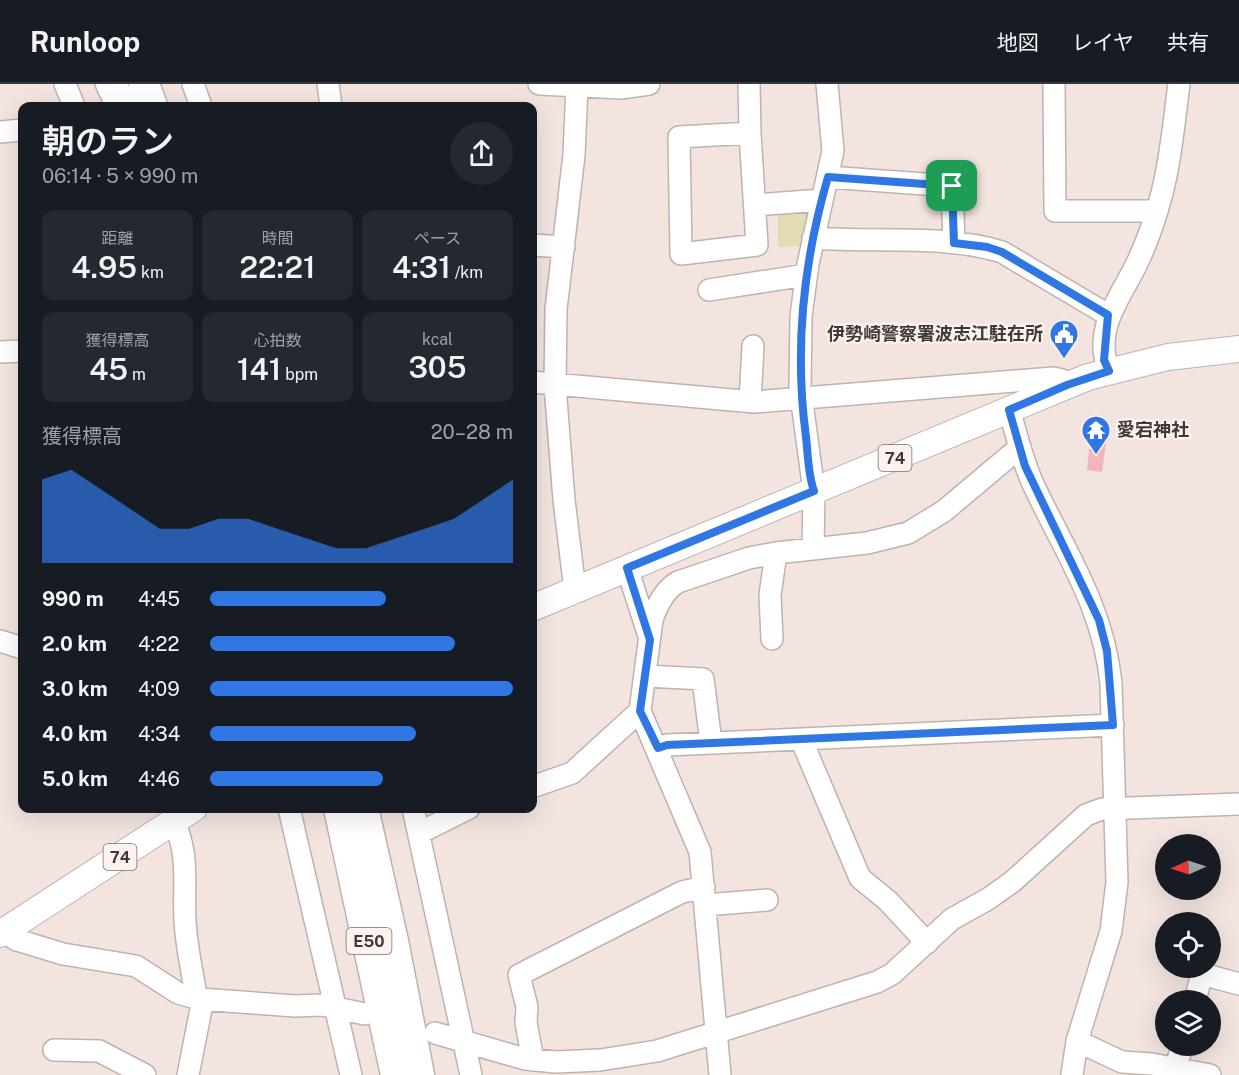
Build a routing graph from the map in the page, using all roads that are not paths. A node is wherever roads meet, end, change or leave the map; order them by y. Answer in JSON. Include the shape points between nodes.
{"nodes":[{"id":1,"x":65,"y":84,"type":"edge"},
{"id":2,"x":111,"y":84,"type":"edge"},
{"id":3,"x":119,"y":84,"type":"edge"},
{"id":4,"x":144,"y":84,"type":"edge"},
{"id":5,"x":193,"y":84,"type":"edge"},
{"id":6,"x":328,"y":84,"type":"edge"},
{"id":7,"x":539,"y":84,"type":"edge"},
{"id":8,"x":649,"y":84,"type":"edge"},
{"id":9,"x":749,"y":84,"type":"edge"},
{"id":10,"x":827,"y":84,"type":"edge"},
{"id":11,"x":1054,"y":84,"type":"edge"},
{"id":12,"x":1179,"y":84,"type":"edge"},
{"id":13,"x":577,"y":86,"type":"junction"},
{"id":14,"x":72,"y":102,"type":"edge"},
{"id":15,"x":120,"y":102,"type":"edge"},
{"id":16,"x":126,"y":102,"type":"edge"},
{"id":17,"x":151,"y":102,"type":"edge"},
{"id":18,"x":200,"y":102,"type":"edge"},
{"id":19,"x":330,"y":102,"type":"edge"},
{"id":20,"x":18,"y":130,"type":"edge"},
{"id":21,"x":0,"y":132,"type":"edge"},
{"id":22,"x":750,"y":133,"type":"junction"},
{"id":23,"x":828,"y":177,"type":"junction"},
{"id":24,"x":821,"y":200,"type":"junction"},
{"id":25,"x":755,"y":205,"type":"junction"},
{"id":26,"x":1157,"y":211,"type":"junction"},
{"id":27,"x":813,"y":238,"type":"junction"},
{"id":28,"x":954,"y":243,"type":"junction"},
{"id":29,"x":537,"y":245,"type":"edge"},
{"id":30,"x":564,"y":248,"type":"junction"},
{"id":31,"x":806,"y":275,"type":"junction"},
{"id":32,"x":708,"y":290,"type":"dead end"},
{"id":33,"x":1108,"y":315,"type":"junction"},
{"id":34,"x":753,"y":346,"type":"dead end"},
{"id":35,"x":1239,"y":349,"type":"edge"},
{"id":36,"x":18,"y":351,"type":"edge"},
{"id":37,"x":0,"y":352,"type":"edge"},
{"id":38,"x":1109,"y":371,"type":"junction"},
{"id":39,"x":537,"y":383,"type":"edge"},
{"id":40,"x":1067,"y":385,"type":"junction"},
{"id":41,"x":555,"y":386,"type":"junction"},
{"id":42,"x":801,"y":399,"type":"junction"},
{"id":43,"x":750,"y":402,"type":"junction"},
{"id":44,"x":1009,"y":410,"type":"junction"},
{"id":45,"x":1019,"y":448,"type":"junction"},
{"id":46,"x":814,"y":491,"type":"junction"},
{"id":47,"x":813,"y":549,"type":"junction"},
{"id":48,"x":776,"y":553,"type":"junction"},
{"id":49,"x":627,"y":568,"type":"junction"},
{"id":50,"x":575,"y":590,"type":"junction"},
{"id":51,"x":537,"y":606,"type":"edge"},
{"id":52,"x":772,"y":639,"type":"dead end"},
{"id":53,"x":650,"y":640,"type":"junction"},
{"id":54,"x":0,"y":641,"type":"edge"},
{"id":55,"x":18,"y":647,"type":"edge"},
{"id":56,"x":646,"y":676,"type":"junction"},
{"id":57,"x":640,"y":711,"type":"junction"},
{"id":58,"x":1113,"y":725,"type":"junction"},
{"id":59,"x":801,"y":739,"type":"junction"},
{"id":60,"x":711,"y":743,"type":"junction"},
{"id":61,"x":658,"y":748,"type":"junction"},
{"id":62,"x":537,"y":785,"type":"edge"},
{"id":63,"x":1239,"y":804,"type":"edge"},
{"id":64,"x":1116,"y":808,"type":"junction"},
{"id":65,"x":183,"y":813,"type":"edge"},
{"id":66,"x":290,"y":813,"type":"edge"},
{"id":67,"x":340,"y":813,"type":"edge"},
{"id":68,"x":364,"y":813,"type":"edge"},
{"id":69,"x":414,"y":813,"type":"edge"},
{"id":70,"x":459,"y":813,"type":"edge"},
{"id":71,"x":419,"y":833,"type":"junction"},
{"id":72,"x":704,"y":896,"type":"junction"},
{"id":73,"x":767,"y":900,"type":"dead end"},
{"id":74,"x":2,"y":933,"type":"edge"},
{"id":75,"x":927,"y":943,"type":"junction"},
{"id":76,"x":1239,"y":984,"type":"edge"},
{"id":77,"x":1198,"y":990,"type":"edge"},
{"id":78,"x":198,"y":998,"type":"junction"},
{"id":79,"x":337,"y":1007,"type":"junction"},
{"id":80,"x":365,"y":1014,"type":"dead end"},
{"id":81,"x":717,"y":1032,"type":"junction"},
{"id":82,"x":435,"y":1033,"type":"dead end"},
{"id":83,"x":464,"y":1041,"type":"junction"},
{"id":84,"x":1077,"y":1041,"type":"junction"},
{"id":85,"x":54,"y":1050,"type":"dead end"},
{"id":86,"x":1179,"y":1056,"type":"edge"},
{"id":87,"x":533,"y":1060,"type":"junction"},
{"id":88,"x":1176,"y":1067,"type":"junction"},
{"id":89,"x":1118,"y":1069,"type":"edge"},
{"id":90,"x":145,"y":1075,"type":"edge"},
{"id":91,"x":188,"y":1075,"type":"edge"},
{"id":92,"x":351,"y":1075,"type":"edge"},
{"id":93,"x":396,"y":1075,"type":"edge"},
{"id":94,"x":419,"y":1075,"type":"edge"},
{"id":95,"x":471,"y":1075,"type":"edge"},
{"id":96,"x":720,"y":1075,"type":"edge"},
{"id":97,"x":1072,"y":1075,"type":"edge"},
{"id":98,"x":1210,"y":1075,"type":"edge"}],
"edges":[{"from":1,"to":14,"type":"street"},
{"from":2,"to":15,"type":"highway"},
{"from":3,"to":16,"type":"highway"},
{"from":4,"to":17,"type":"highway"},
{"from":5,"to":18,"type":"street"},
{"from":6,"to":19,"type":"street"},
{"from":7,"to":13,"type":"street"},
{"from":8,"to":13,"type":"street","via":[[621,88]]},
{"from":9,"to":22,"type":"street"},
{"from":10,"to":23,"type":"street","via":[[833,151]]},
{"from":11,"to":26,"type":"street","via":[[1055,211]]},
{"from":12,"to":26,"type":"street"},
{"from":13,"to":30,"type":"street"},
{"from":20,"to":21,"type":"street"},
{"from":22,"to":25,"type":"street"},
{"from":22,"to":25,"type":"street","via":[[679,137],[681,254],[758,245]]},
{"from":23,"to":24,"type":"street"},
{"from":23,"to":28,"type":"street","via":[[952,186]]},
{"from":24,"to":25,"type":"street"},
{"from":24,"to":27,"type":"street"},
{"from":26,"to":33,"type":"street","via":[[1137,262]]},
{"from":27,"to":28,"type":"street"},
{"from":27,"to":31,"type":"street"},
{"from":28,"to":33,"type":"street","via":[[1002,252]]},
{"from":29,"to":30,"type":"street"},
{"from":30,"to":41,"type":"street","via":[[556,309]]},
{"from":31,"to":32,"type":"street"},
{"from":31,"to":42,"type":"street","via":[[801,316]]},
{"from":33,"to":38,"type":"street","via":[[1104,360]]},
{"from":34,"to":43,"type":"street"},
{"from":35,"to":38,"type":"main road","number":"74","via":[[1168,357]]},
{"from":36,"to":37,"type":"street"},
{"from":38,"to":40,"type":"main road","number":"74"},
{"from":39,"to":41,"type":"street"},
{"from":40,"to":42,"type":"street","via":[[1053,378]]},
{"from":40,"to":44,"type":"main road","number":"74"},
{"from":41,"to":43,"type":"street"},
{"from":41,"to":50,"type":"street"},
{"from":42,"to":43,"type":"street"},
{"from":42,"to":46,"type":"street"},
{"from":44,"to":45,"type":"street"},
{"from":44,"to":46,"type":"main road","number":"74"},
{"from":45,"to":47,"type":"street","via":[[918,528],[867,543]]},
{"from":45,"to":58,"type":"street","via":[[1099,620],[1108,659]]},
{"from":46,"to":47,"type":"street"},
{"from":46,"to":49,"type":"main road","number":"74"},
{"from":47,"to":48,"type":"street"},
{"from":48,"to":52,"type":"street","via":[[770,595]]},
{"from":48,"to":53,"type":"street","via":[[730,563],[671,586],[657,608]]},
{"from":49,"to":50,"type":"main road","number":"74"},
{"from":49,"to":53,"type":"street"},
{"from":50,"to":51,"type":"main road","number":"74"},
{"from":53,"to":56,"type":"street"},
{"from":54,"to":55,"type":"street"},
{"from":56,"to":57,"type":"street"},
{"from":56,"to":60,"type":"street","via":[[703,679]]},
{"from":57,"to":61,"type":"street"},
{"from":57,"to":62,"type":"street","via":[[572,773]]},
{"from":58,"to":59,"type":"street"},
{"from":58,"to":64,"type":"street"},
{"from":59,"to":60,"type":"street"},
{"from":59,"to":75,"type":"street","via":[[861,878]]},
{"from":60,"to":61,"type":"street"},
{"from":61,"to":72,"type":"street","via":[[697,840]]},
{"from":63,"to":64,"type":"street"},
{"from":64,"to":75,"type":"street","via":[[1086,815],[1012,882],[952,919]]},
{"from":64,"to":84,"type":"street","via":[[1117,882],[1111,931]]},
{"from":65,"to":74,"type":"main road","number":"74"},
{"from":65,"to":78,"type":"street","via":[[185,918]]},
{"from":66,"to":79,"type":"street"},
{"from":67,"to":93,"type":"highway","number":"E50"},
{"from":68,"to":94,"type":"highway","number":"E50"},
{"from":69,"to":71,"type":"street"},
{"from":70,"to":71,"type":"street"},
{"from":71,"to":83,"type":"street"},
{"from":72,"to":73,"type":"street"},
{"from":72,"to":81,"type":"street"},
{"from":72,"to":87,"type":"street","via":[[682,892],[519,975]]},
{"from":74,"to":78,"type":"street","via":[[63,954],[135,966],[178,993]]},
{"from":75,"to":81,"type":"street","via":[[877,982]]},
{"from":76,"to":77,"type":"street","via":[[1202,974]]},
{"from":78,"to":79,"type":"street"},
{"from":78,"to":91,"type":"street"},
{"from":79,"to":80,"type":"street"},
{"from":79,"to":92,"type":"street"},
{"from":81,"to":87,"type":"street","via":[[620,1058]]},
{"from":81,"to":96,"type":"street"},
{"from":82,"to":83,"type":"street"},
{"from":83,"to":87,"type":"street"},
{"from":83,"to":95,"type":"street"},
{"from":84,"to":89,"type":"street"},
{"from":84,"to":97,"type":"street"},
{"from":85,"to":90,"type":"street","via":[[99,1051]]},
{"from":86,"to":88,"type":"street"},
{"from":88,"to":89,"type":"street"},
{"from":88,"to":98,"type":"street"}]}
